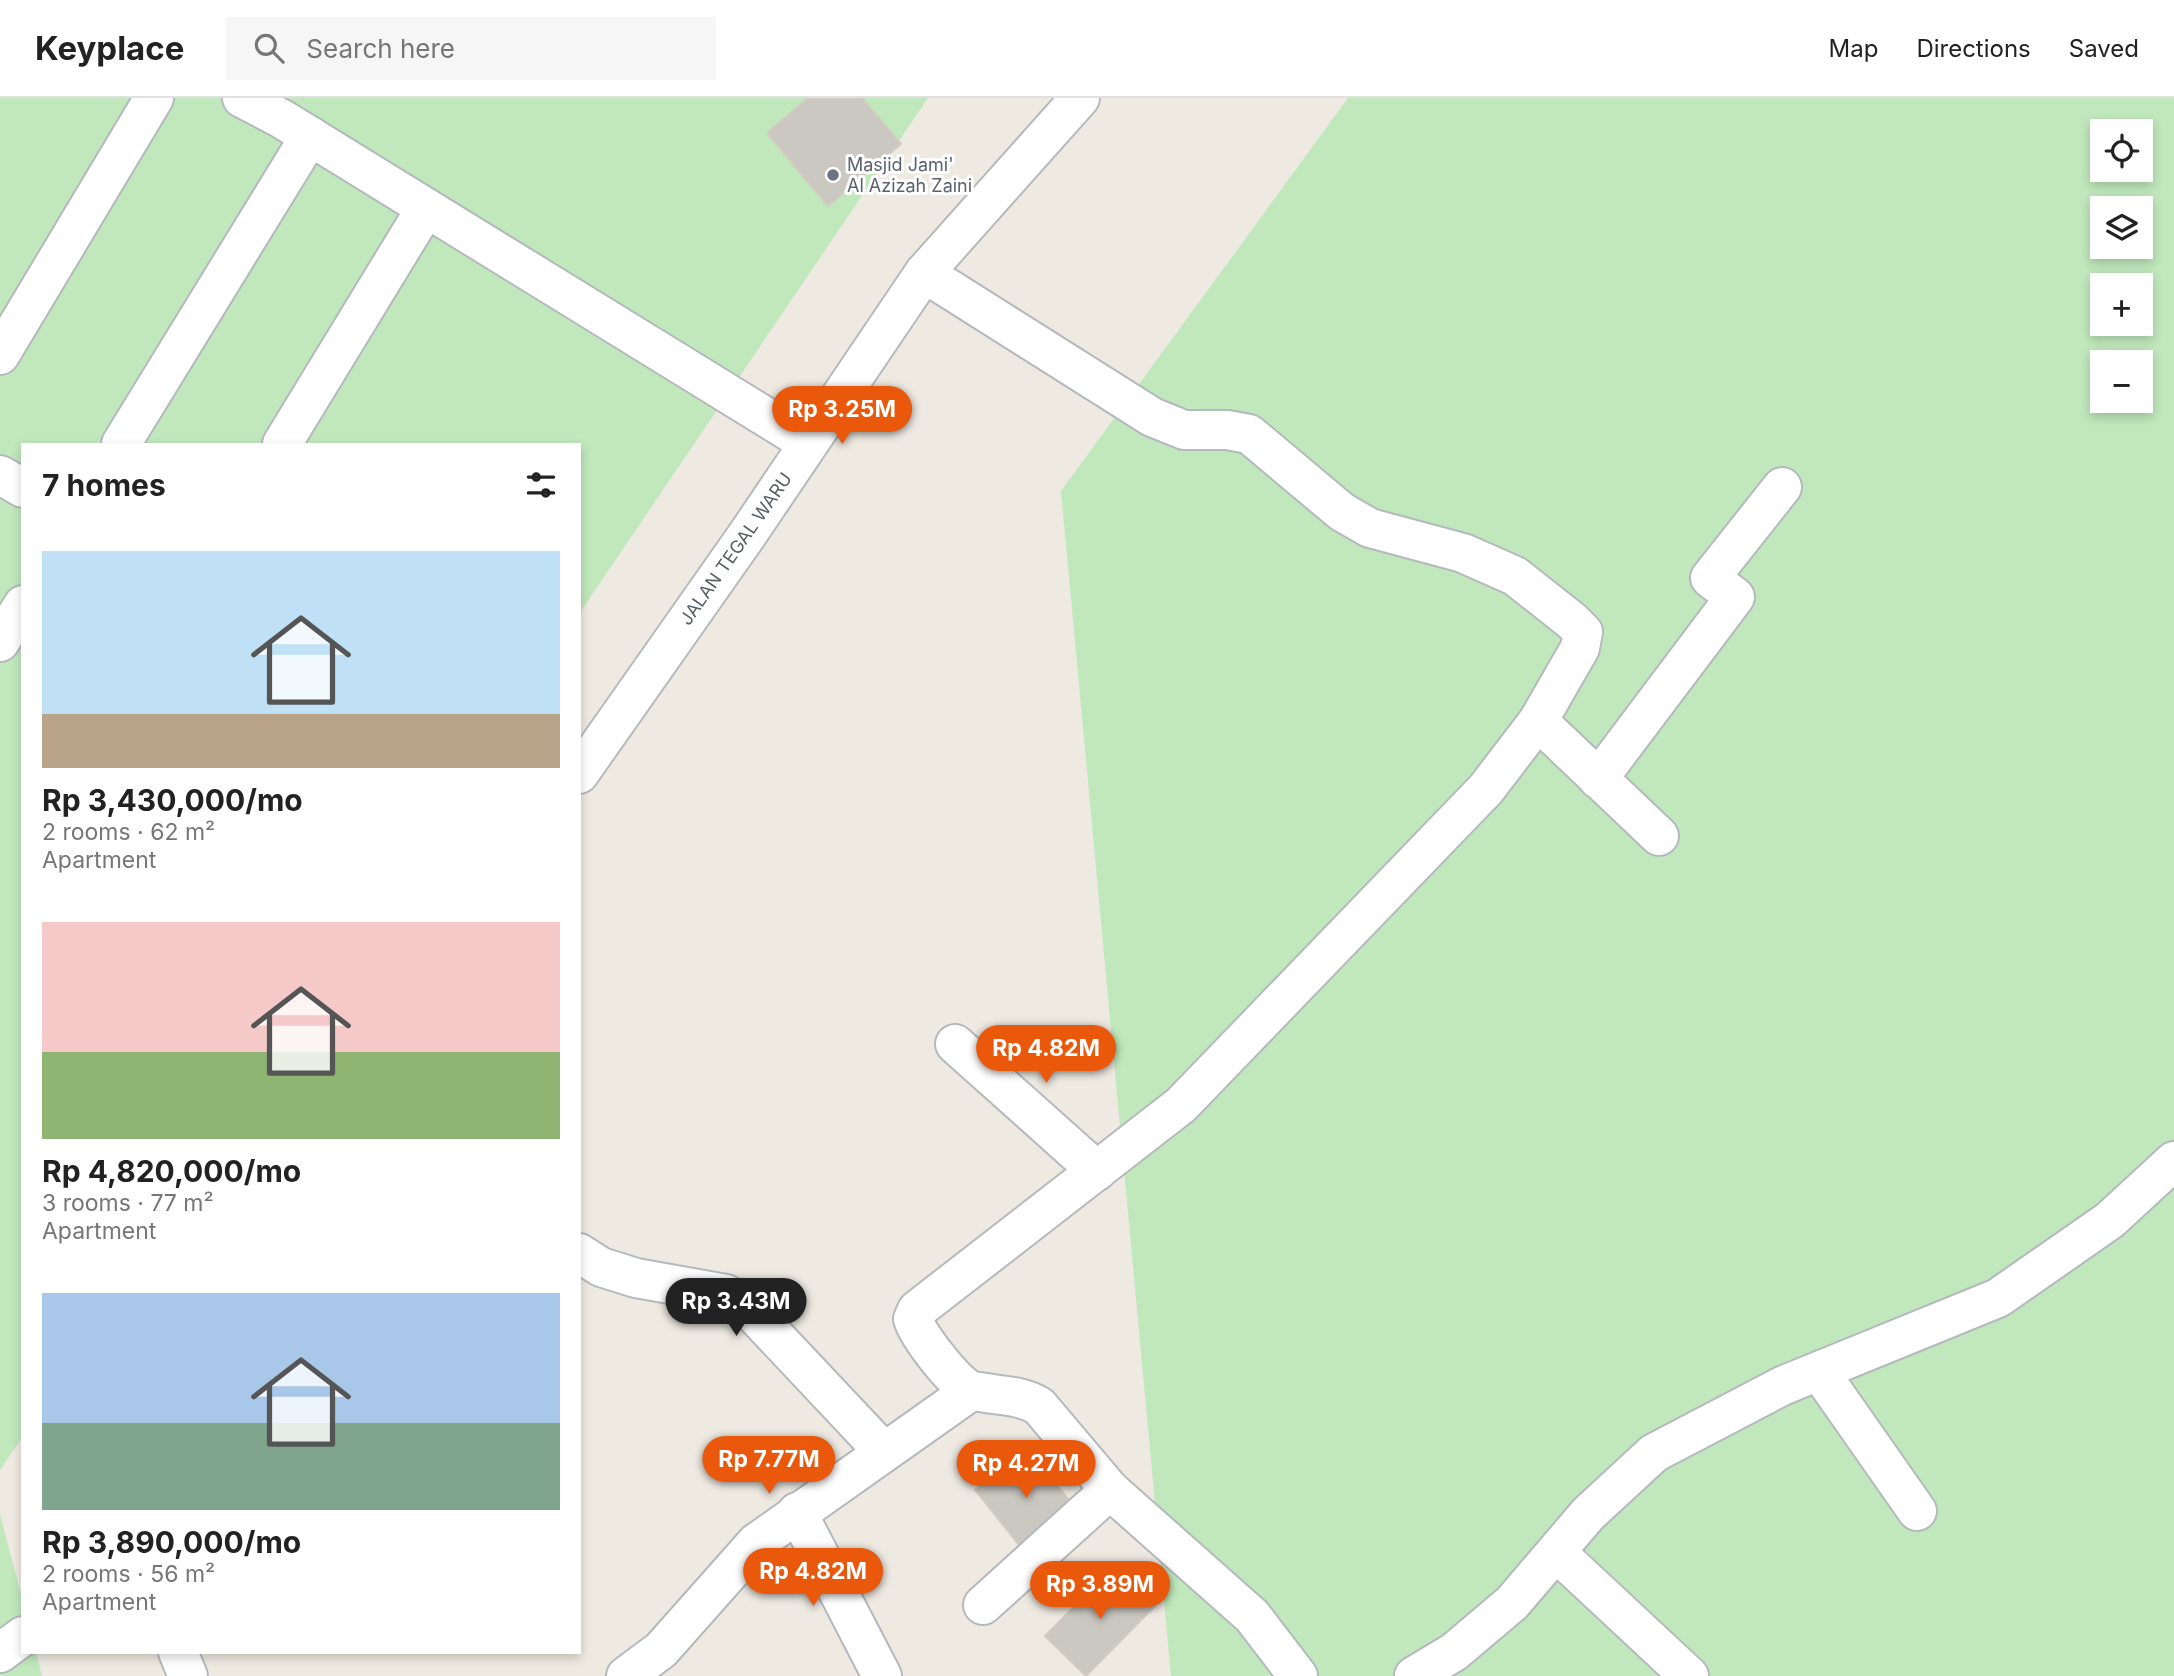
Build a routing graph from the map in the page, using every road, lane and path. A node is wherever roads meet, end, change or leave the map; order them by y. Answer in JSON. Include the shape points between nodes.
{"nodes":[{"id":1,"x":154,"y":98,"type":"edge"},
{"id":2,"x":242,"y":98,"type":"edge"},
{"id":3,"x":1080,"y":98,"type":"edge"},
{"id":4,"x":310,"y":136,"type":"junction"},
{"id":5,"x":426,"y":208,"type":"junction"},
{"id":6,"x":924,"y":273,"type":"junction"},
{"id":7,"x":0,"y":355,"type":"edge"},
{"id":8,"x":122,"y":443,"type":"edge"},
{"id":9,"x":283,"y":443,"type":"edge"},
{"id":10,"x":808,"y":443,"type":"junction"},
{"id":11,"x":0,"y":475,"type":"edge"},
{"id":12,"x":21,"y":487,"type":"edge"},
{"id":13,"x":1782,"y":487,"type":"dead end"},
{"id":14,"x":21,"y":608,"type":"edge"},
{"id":15,"x":0,"y":642,"type":"edge"},
{"id":16,"x":1538,"y":721,"type":"junction"},
{"id":17,"x":581,"y":771,"type":"edge"},
{"id":18,"x":1598,"y":779,"type":"junction"},
{"id":19,"x":1659,"y":836,"type":"dead end"},
{"id":20,"x":955,"y":1044,"type":"dead end"},
{"id":21,"x":2174,"y":1161,"type":"edge"},
{"id":22,"x":1097,"y":1171,"type":"junction"},
{"id":23,"x":581,"y":1254,"type":"edge"},
{"id":24,"x":1819,"y":1371,"type":"junction"},
{"id":25,"x":971,"y":1391,"type":"junction"},
{"id":26,"x":884,"y":1452,"type":"junction"},
{"id":27,"x":1110,"y":1490,"type":"junction"},
{"id":28,"x":1917,"y":1511,"type":"dead end"},
{"id":29,"x":797,"y":1512,"type":"junction"},
{"id":30,"x":1557,"y":1553,"type":"junction"},
{"id":31,"x":983,"y":1605,"type":"dead end"},
{"id":32,"x":21,"y":1637,"type":"edge"},
{"id":33,"x":0,"y":1653,"type":"edge"},
{"id":34,"x":179,"y":1654,"type":"edge"},
{"id":35,"x":188,"y":1676,"type":"edge"},
{"id":36,"x":626,"y":1676,"type":"edge"},
{"id":37,"x":882,"y":1676,"type":"edge"},
{"id":38,"x":1298,"y":1676,"type":"edge"},
{"id":39,"x":1414,"y":1676,"type":"edge"},
{"id":40,"x":1689,"y":1676,"type":"edge"}],
"edges":[{"from":1,"to":7,"type":"street"},
{"from":2,"to":4,"type":"street"},
{"from":3,"to":6,"type":"street","name":"JALAN TEGAL WARU"},
{"from":4,"to":5,"type":"street"},
{"from":4,"to":8,"type":"street"},
{"from":5,"to":9,"type":"street"},
{"from":5,"to":10,"type":"street"},
{"from":6,"to":10,"type":"street","name":"JALAN TEGAL WARU"},
{"from":6,"to":16,"type":"street","via":[[1152,417],[1184,430],[1249,435],[1360,523],[1463,553],[1515,576],[1583,632],[1580,648]]},
{"from":10,"to":17,"type":"street","name":"JALAN TEGAL WARU"},
{"from":11,"to":12,"type":"street"},
{"from":13,"to":18,"type":"street","via":[[1710,578],[1735,597]]},
{"from":14,"to":15,"type":"street"},
{"from":16,"to":18,"type":"street"},
{"from":16,"to":22,"type":"street","via":[[1486,789],[1190,1096]]},
{"from":18,"to":19,"type":"street"},
{"from":20,"to":22,"type":"street"},
{"from":21,"to":24,"type":"street","via":[[2110,1220],[1998,1298]]},
{"from":22,"to":25,"type":"street","via":[[917,1310],[913,1319],[916,1329]]},
{"from":23,"to":26,"type":"street","via":[[601,1267],[636,1278],[726,1294],[754,1314]]},
{"from":24,"to":28,"type":"street"},
{"from":24,"to":30,"type":"street","via":[[1654,1453],[1588,1514]]},
{"from":25,"to":26,"type":"street"},
{"from":25,"to":27,"type":"street","via":[[1039,1406]]},
{"from":26,"to":29,"type":"street"},
{"from":27,"to":31,"type":"street"},
{"from":27,"to":38,"type":"street","via":[[1252,1616]]},
{"from":29,"to":36,"type":"street","via":[[756,1543],[661,1650]]},
{"from":29,"to":37,"type":"street"},
{"from":30,"to":39,"type":"street","via":[[1512,1603],[1454,1652]]},
{"from":30,"to":40,"type":"street"},
{"from":32,"to":33,"type":"street"},
{"from":34,"to":35,"type":"street"}]}
